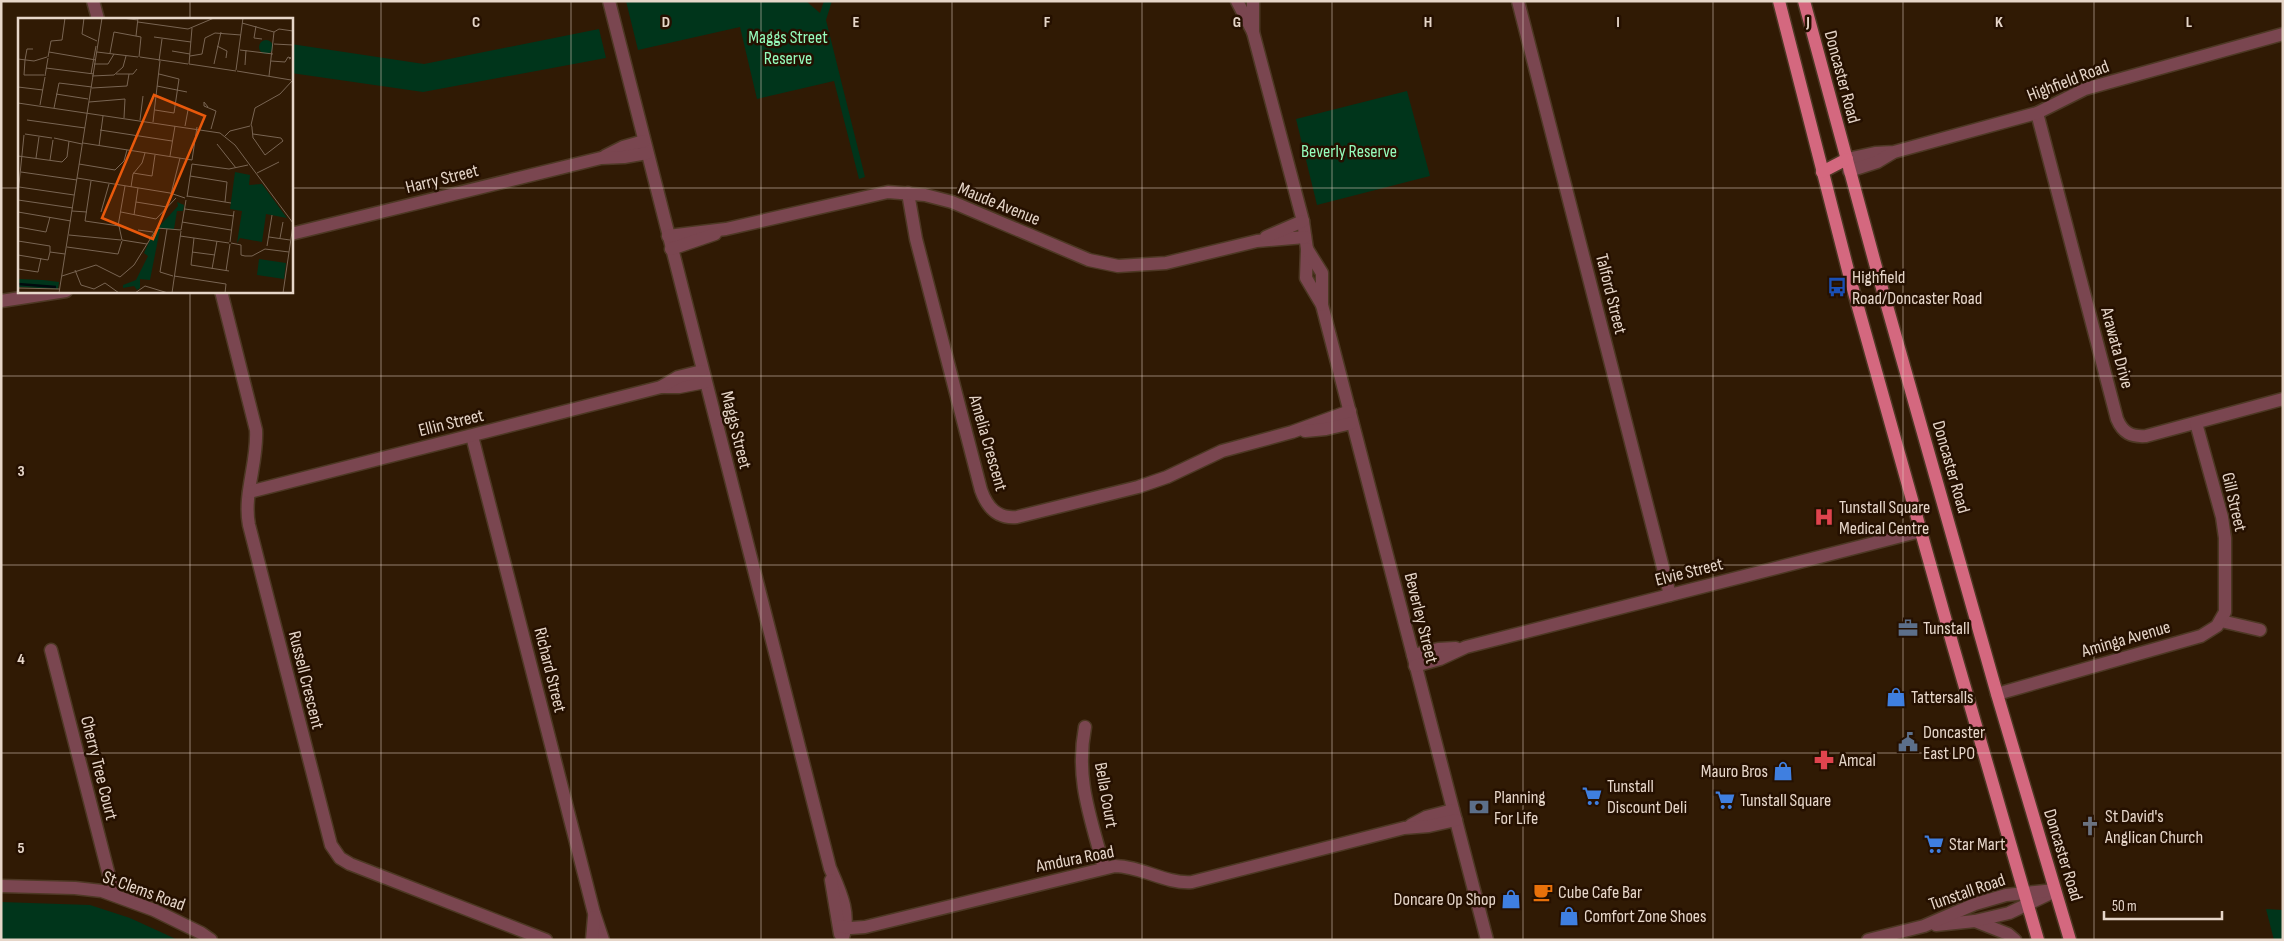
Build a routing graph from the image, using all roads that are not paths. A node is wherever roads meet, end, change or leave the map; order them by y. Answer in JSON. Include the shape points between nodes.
{"nodes":[{"id":1,"x":93,"y":1,"type":"edge"},
{"id":2,"x":609,"y":1,"type":"edge"},
{"id":3,"x":1236,"y":1,"type":"edge"},
{"id":4,"x":1253,"y":1,"type":"edge"},
{"id":5,"x":1518,"y":1,"type":"edge"},
{"id":6,"x":1779,"y":1,"type":"edge"},
{"id":7,"x":1804,"y":1,"type":"edge"},
{"id":8,"x":98,"y":18,"type":"edge"},
{"id":9,"x":1253,"y":32,"type":"junction"},
{"id":10,"x":2283,"y":34,"type":"edge"},
{"id":11,"x":2037,"y":113,"type":"junction"},
{"id":12,"x":646,"y":147,"type":"junction"},
{"id":13,"x":1848,"y":165,"type":"junction"},
{"id":14,"x":1822,"y":172,"type":"junction"},
{"id":15,"x":908,"y":193,"type":"junction"},
{"id":16,"x":1302,"y":221,"type":"junction"},
{"id":17,"x":726,"y":229,"type":"junction"},
{"id":18,"x":292,"y":234,"type":"edge"},
{"id":19,"x":668,"y":236,"type":"junction"},
{"id":20,"x":1257,"y":241,"type":"junction"},
{"id":21,"x":1306,"y":243,"type":"junction"},
{"id":22,"x":671,"y":249,"type":"junction"},
{"id":23,"x":60,"y":292,"type":"edge"},
{"id":24,"x":221,"y":292,"type":"edge"},
{"id":25,"x":1,"y":301,"type":"edge"},
{"id":26,"x":704,"y":376,"type":"junction"},
{"id":27,"x":2283,"y":399,"type":"edge"},
{"id":28,"x":1351,"y":417,"type":"junction"},
{"id":29,"x":2196,"y":423,"type":"junction"},
{"id":30,"x":472,"y":436,"type":"junction"},
{"id":31,"x":250,"y":492,"type":"junction"},
{"id":32,"x":1921,"y":531,"type":"junction"},
{"id":33,"x":1670,"y":595,"type":"junction"},
{"id":34,"x":2221,"y":621,"type":"junction"},
{"id":35,"x":2260,"y":630,"type":"dead end"},
{"id":36,"x":51,"y":650,"type":"dead end"},
{"id":37,"x":1414,"y":660,"type":"junction"},
{"id":38,"x":1997,"y":694,"type":"junction"},
{"id":39,"x":1085,"y":727,"type":"dead end"},
{"id":40,"x":1454,"y":815,"type":"junction"},
{"id":41,"x":1104,"y":868,"type":"junction"},
{"id":42,"x":1,"y":886,"type":"edge"},
{"id":43,"x":2055,"y":890,"type":"junction"},
{"id":44,"x":2024,"y":892,"type":"junction"},
{"id":45,"x":114,"y":895,"type":"junction"},
{"id":46,"x":2028,"y":905,"type":"junction"},
{"id":47,"x":594,"y":912,"type":"junction"},
{"id":48,"x":1976,"y":921,"type":"junction"},
{"id":49,"x":1924,"y":926,"type":"junction"},
{"id":50,"x":843,"y":927,"type":"junction"},
{"id":51,"x":211,"y":940,"type":"edge"},
{"id":52,"x":546,"y":940,"type":"edge"},
{"id":53,"x":592,"y":940,"type":"edge"},
{"id":54,"x":603,"y":940,"type":"edge"},
{"id":55,"x":841,"y":940,"type":"edge"},
{"id":56,"x":1487,"y":940,"type":"edge"},
{"id":57,"x":1868,"y":940,"type":"edge"},
{"id":58,"x":2014,"y":940,"type":"edge"},
{"id":59,"x":2038,"y":940,"type":"edge"},
{"id":60,"x":2070,"y":940,"type":"edge"}],
"edges":[{"from":1,"to":8,"type":"street"},
{"from":2,"to":12,"type":"street","name":"Maggs Street"},
{"from":3,"to":9,"type":"street","name":"Beverley Street"},
{"from":4,"to":9,"type":"street","name":"Beverley Street"},
{"from":5,"to":33,"type":"street","name":"Talford Street"},
{"from":6,"to":14,"type":"main road"},
{"from":7,"to":13,"type":"main road","name":"Doncaster Road"},
{"from":9,"to":16,"type":"street","name":"Beverley Street"},
{"from":10,"to":11,"type":"street","name":"Highfield Road","via":[[2085,89]]},
{"from":11,"to":13,"type":"street","name":"Highfield Road","via":[[1894,152],[1877,162]]},
{"from":11,"to":29,"type":"street","name":"Arawata Drive","via":[[2120,426],[2130,435],[2142,436]]},
{"from":12,"to":18,"type":"street","name":"Harry Street","via":[[623,147],[601,158]]},
{"from":12,"to":19,"type":"street","name":"Maggs Street"},
{"from":13,"to":14,"type":"main road"},
{"from":13,"to":38,"type":"main road","name":"Doncaster Road"},
{"from":14,"to":32,"type":"main road"},
{"from":15,"to":17,"type":"street","name":"Maude Avenue","via":[[875,194]]},
{"from":15,"to":20,"type":"street","name":"Maude Avenue","via":[[952,202],[1089,260],[1118,266],[1166,263]]},
{"from":15,"to":28,"type":"street","name":"Amelia Crescent","via":[[916,239],[981,490],[984,500],[995,513],[1017,517],[1138,487],[1227,450]]},
{"from":16,"to":20,"type":"street","name":"Maude Avenue"},
{"from":16,"to":21,"type":"street","name":"Beverley Street"},
{"from":17,"to":19,"type":"street","name":"Maude Avenue"},
{"from":17,"to":22,"type":"street","name":"Maude Avenue"},
{"from":19,"to":22,"type":"street","name":"Maggs Street"},
{"from":20,"to":21,"type":"street","name":"Maude Avenue"},
{"from":21,"to":28,"type":"street","name":"Beverley Street","via":[[1306,278],[1322,305]]},
{"from":22,"to":26,"type":"street","name":"Maggs Street"},
{"from":23,"to":25,"type":"street"},
{"from":24,"to":31,"type":"street","name":"Russell Crescent","via":[[256,430]]},
{"from":26,"to":30,"type":"street","name":"Ellin Street","via":[[678,377],[661,387]]},
{"from":26,"to":50,"type":"street","name":"Maggs Street","via":[[830,868],[844,906]]},
{"from":27,"to":29,"type":"street","name":"Arawata Drive"},
{"from":28,"to":37,"type":"street","name":"Beverley Street"},
{"from":29,"to":34,"type":"street","name":"Gill Street","via":[[2224,526],[2226,607]]},
{"from":30,"to":31,"type":"street","name":"Ellin Street"},
{"from":30,"to":47,"type":"street","name":"Richard Street"},
{"from":31,"to":52,"type":"street","name":"Russell Crescent","via":[[247,509],[250,531],[328,838],[335,852],[350,864]]},
{"from":32,"to":33,"type":"street","name":"Elvie Street"},
{"from":32,"to":44,"type":"main road"},
{"from":33,"to":37,"type":"street","name":"Elvie Street","via":[[1466,647],[1440,659]]},
{"from":34,"to":35,"type":"street"},
{"from":34,"to":38,"type":"street","name":"Aminga Avenue","via":[[2201,636]]},
{"from":36,"to":45,"type":"street","name":"Cherry Tree Court"},
{"from":37,"to":40,"type":"street","name":"Beverley Street"},
{"from":38,"to":43,"type":"main road","name":"Doncaster Road"},
{"from":39,"to":41,"type":"street","name":"Bella Court","via":[[1081,753],[1082,784]]},
{"from":40,"to":41,"type":"street","name":"Amdura Road","via":[[1426,818],[1404,828],[1192,882],[1175,881],[1123,866]]},
{"from":40,"to":56,"type":"street","name":"Beverley Street"},
{"from":41,"to":50,"type":"street","name":"Amdura Road","via":[[865,927]]},
{"from":42,"to":45,"type":"street","name":"St Clems Road","via":[[75,888]]},
{"from":43,"to":44,"type":"street","name":"Tunstall Road"},
{"from":43,"to":46,"type":"street","name":"Tunstall Road"},
{"from":43,"to":60,"type":"main road","name":"Doncaster Road"},
{"from":44,"to":46,"type":"main road"},
{"from":44,"to":49,"type":"street","name":"Tunstall Road","via":[[1976,904]]},
{"from":45,"to":51,"type":"street","name":"St Clems Road","via":[[162,914]]},
{"from":46,"to":48,"type":"street","name":"Tunstall Road","via":[[2015,912]]},
{"from":46,"to":59,"type":"main road"},
{"from":47,"to":53,"type":"street","name":"Richard Street"},
{"from":47,"to":54,"type":"street","name":"Richard Street"},
{"from":48,"to":49,"type":"street","name":"Tunstall Road"},
{"from":48,"to":58,"type":"street","name":"Tunstall Road","via":[[2008,934]]},
{"from":49,"to":57,"type":"street","name":"Tunstall Road"},
{"from":50,"to":55,"type":"street","name":"Maggs Street"}]}
